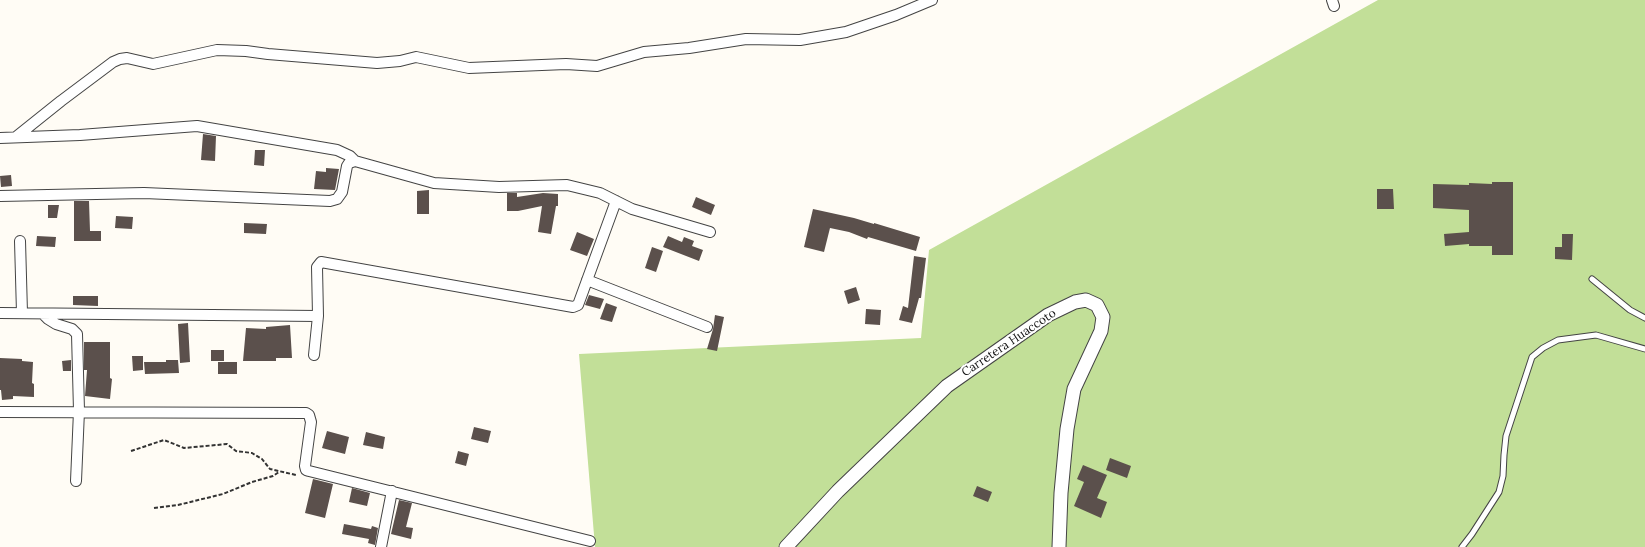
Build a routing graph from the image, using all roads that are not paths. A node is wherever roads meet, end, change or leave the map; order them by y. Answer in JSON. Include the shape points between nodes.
{"nodes":[{"id":1,"x":932,"y":0,"type":"edge"},
{"id":2,"x":16,"y":137,"type":"junction"},
{"id":3,"x":0,"y":138,"type":"edge"},
{"id":4,"x":355,"y":161,"type":"junction"},
{"id":5,"x":0,"y":196,"type":"edge"},
{"id":6,"x":616,"y":201,"type":"junction"},
{"id":7,"x":710,"y":232,"type":"dead end"},
{"id":8,"x":20,"y":240,"type":"dead end"},
{"id":9,"x":1592,"y":279,"type":"dead end"},
{"id":10,"x":587,"y":280,"type":"junction"},
{"id":11,"x":0,"y":313,"type":"edge"},
{"id":12,"x":22,"y":313,"type":"junction"},
{"id":13,"x":43,"y":314,"type":"junction"},
{"id":14,"x":318,"y":316,"type":"junction"},
{"id":15,"x":1645,"y":318,"type":"edge"},
{"id":16,"x":707,"y":327,"type":"dead end"},
{"id":17,"x":1645,"y":349,"type":"edge"},
{"id":18,"x":314,"y":355,"type":"dead end"},
{"id":19,"x":79,"y":411,"type":"junction"},
{"id":20,"x":0,"y":412,"type":"edge"},
{"id":21,"x":76,"y":481,"type":"dead end"},
{"id":22,"x":392,"y":491,"type":"junction"},
{"id":23,"x":590,"y":541,"type":"dead end"},
{"id":24,"x":381,"y":547,"type":"edge"},
{"id":25,"x":786,"y":547,"type":"edge"},
{"id":26,"x":1059,"y":547,"type":"edge"},
{"id":27,"x":1462,"y":547,"type":"edge"}],
"edges":[{"from":1,"to":2,"type":"street","via":[[896,16],[846,32],[800,40],[746,39],[644,52],[597,66],[566,64],[469,68],[416,56],[377,64],[217,50],[153,64],[127,58],[120,59]]},
{"from":2,"to":3,"type":"street"},
{"from":2,"to":4,"type":"street","via":[[197,126],[337,150]]},
{"from":4,"to":5,"type":"street","via":[[347,166],[342,192],[337,199],[330,201],[144,193]]},
{"from":4,"to":6,"type":"street","via":[[434,183],[499,187],[567,185],[600,193]]},
{"from":6,"to":7,"type":"street","via":[[632,209]]},
{"from":6,"to":10,"type":"street"},
{"from":8,"to":12,"type":"street"},
{"from":9,"to":15,"type":"lane","via":[[1630,310]]},
{"from":10,"to":14,"type":"street","via":[[578,305],[574,307],[321,262],[317,267]]},
{"from":10,"to":16,"type":"street"},
{"from":11,"to":12,"type":"street"},
{"from":12,"to":13,"type":"street"},
{"from":13,"to":14,"type":"street"},
{"from":13,"to":19,"type":"street","via":[[56,324],[72,329],[76,334]]},
{"from":14,"to":18,"type":"street"},
{"from":17,"to":27,"type":"lane","via":[[1596,335],[1558,340],[1532,357],[1506,436],[1499,492]]},
{"from":19,"to":20,"type":"street"},
{"from":19,"to":21,"type":"street"},
{"from":19,"to":22,"type":"street","via":[[306,413],[312,422],[306,470]]},
{"from":22,"to":23,"type":"street"},
{"from":22,"to":24,"type":"street"},
{"from":25,"to":26,"type":"street","name":"Carretera Huaccoto","via":[[838,491],[947,386],[1048,315],[1074,302],[1086,300],[1097,305],[1103,317],[1101,331],[1074,389],[1067,429]]}]}
